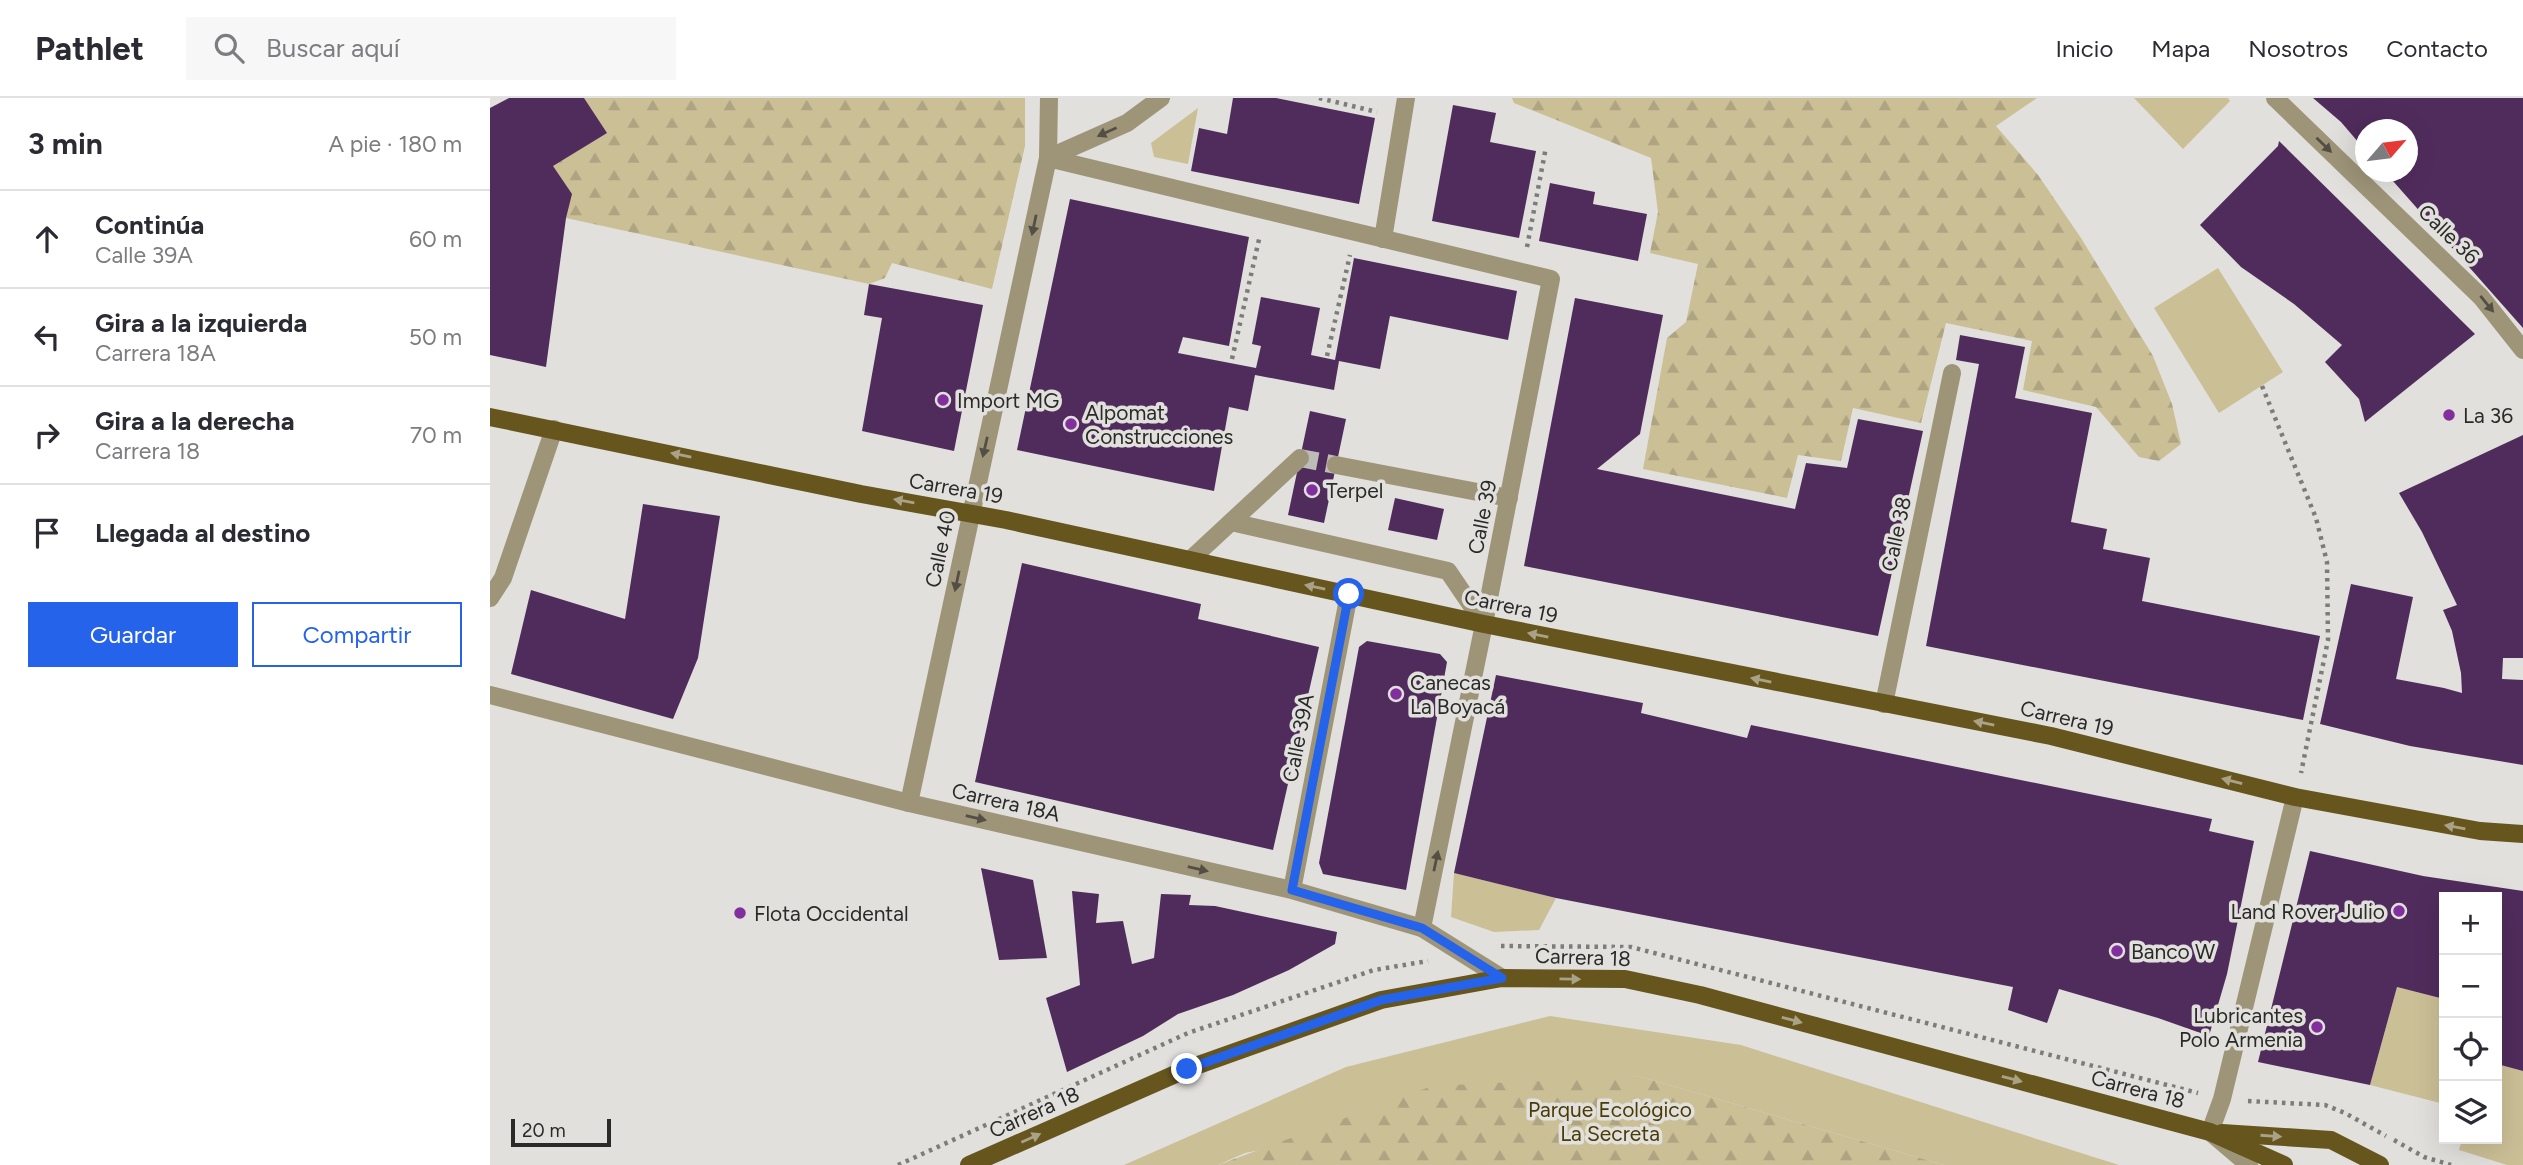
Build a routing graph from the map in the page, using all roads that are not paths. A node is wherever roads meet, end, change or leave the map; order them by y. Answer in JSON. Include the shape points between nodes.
{"nodes":[{"id":1,"x":1049,"y":98,"type":"edge"},
{"id":2,"x":1161,"y":98,"type":"edge"},
{"id":3,"x":1406,"y":98,"type":"edge"},
{"id":4,"x":2275,"y":98,"type":"edge"},
{"id":5,"x":1048,"y":158,"type":"junction"},
{"id":6,"x":1383,"y":239,"type":"junction"},
{"id":7,"x":2523,"y":350,"type":"edge"},
{"id":8,"x":1952,"y":373,"type":"dead end"},
{"id":9,"x":490,"y":417,"type":"edge"},
{"id":10,"x":554,"y":429,"type":"junction"},
{"id":11,"x":1300,"y":458,"type":"dead end"},
{"id":12,"x":1336,"y":466,"type":"tunnel mouth"},
{"id":13,"x":1508,"y":498,"type":"junction"},
{"id":14,"x":971,"y":514,"type":"junction"},
{"id":15,"x":1231,"y":522,"type":"junction"},
{"id":16,"x":1190,"y":560,"type":"junction"},
{"id":17,"x":1349,"y":594,"type":"junction"},
{"id":18,"x":490,"y":598,"type":"edge"},
{"id":19,"x":1484,"y":624,"type":"junction"},
{"id":20,"x":490,"y":695,"type":"edge"},
{"id":21,"x":1884,"y":704,"type":"junction"},
{"id":22,"x":2295,"y":797,"type":"junction"},
{"id":23,"x":909,"y":803,"type":"junction"},
{"id":24,"x":2523,"y":834,"type":"edge"},
{"id":25,"x":1292,"y":890,"type":"junction"},
{"id":26,"x":1422,"y":928,"type":"junction"},
{"id":27,"x":1502,"y":978,"type":"junction"},
{"id":28,"x":2210,"y":1132,"type":"junction"},
{"id":29,"x":969,"y":1165,"type":"edge"},
{"id":30,"x":2249,"y":1165,"type":"edge"},
{"id":31,"x":2284,"y":1165,"type":"edge"},
{"id":32,"x":2380,"y":1165,"type":"edge"}],
"edges":[{"from":1,"to":5,"type":"street","name":"Calle 40"},
{"from":2,"to":5,"type":"street","one_way":true,"via":[[1126,123]]},
{"from":3,"to":6,"type":"street"},
{"from":4,"to":7,"type":"street","name":"Calle 36","one_way":true,"via":[[2482,297]]},
{"from":5,"to":6,"type":"street"},
{"from":5,"to":14,"type":"street","name":"Calle 40","one_way":true},
{"from":6,"to":13,"type":"street","name":"Calle 39","via":[[1551,279]]},
{"from":8,"to":21,"type":"street","name":"Calle 38"},
{"from":9,"to":10,"type":"main road","name":"Carrera 19"},
{"from":14,"to":10,"type":"main road","name":"Carrera 19","one_way":true},
{"from":10,"to":18,"type":"street","via":[[503,578]]},
{"from":11,"to":15,"type":"street"},
{"from":12,"to":13,"type":"street"},
{"from":13,"to":19,"type":"street","name":"Calle 39"},
{"from":14,"to":16,"type":"main road","name":"Carrera 19"},
{"from":14,"to":23,"type":"street","name":"Calle 40","one_way":true},
{"from":15,"to":16,"type":"street"},
{"from":15,"to":19,"type":"street","via":[[1448,571]]},
{"from":17,"to":16,"type":"main road","name":"Carrera 19","one_way":true},
{"from":17,"to":19,"type":"main road","name":"Carrera 19"},
{"from":17,"to":25,"type":"street","name":"Calle 39A"},
{"from":21,"to":19,"type":"main road","name":"Carrera 19","one_way":true},
{"from":26,"to":19,"type":"street","name":"Calle 39","one_way":true},
{"from":20,"to":23,"type":"street","name":"Carrera 18A"},
{"from":22,"to":21,"type":"main road","name":"Carrera 19","one_way":true,"via":[[2051,736]]},
{"from":24,"to":22,"type":"main road","name":"Carrera 19","one_way":true,"via":[[2480,831]]},
{"from":22,"to":28,"type":"street","via":[[2222,1099]]},
{"from":23,"to":25,"type":"street","name":"Carrera 18A","one_way":true},
{"from":25,"to":26,"type":"street","name":"Carrera 18A"},
{"from":26,"to":27,"type":"street","name":"Carrera 18A"},
{"from":27,"to":28,"type":"main road","name":"Carrera 18","one_way":true,"via":[[1625,979],[1700,995]]},
{"from":29,"to":27,"type":"main road","name":"Carrera 18","one_way":true,"via":[[1187,1069],[1381,1000]]},
{"from":28,"to":30,"type":"street"},
{"from":28,"to":31,"type":"main road","name":"Carrera 18"},
{"from":28,"to":32,"type":"main road","name":"Carrera 18","one_way":true,"via":[[2332,1140]]}]}
